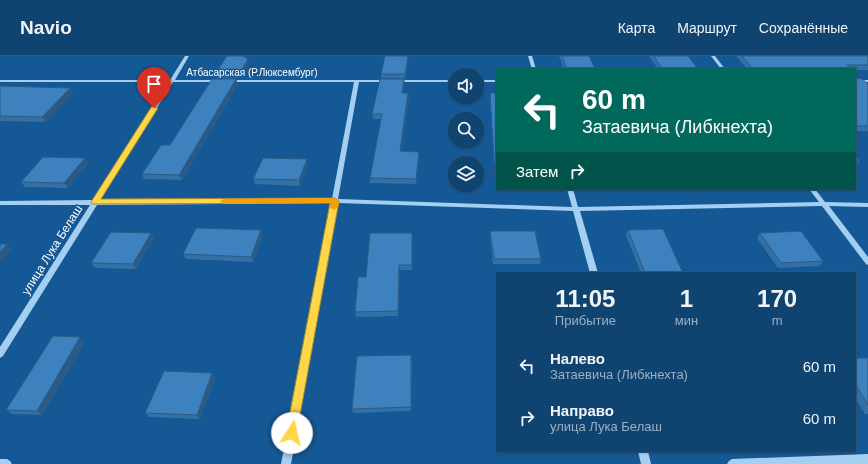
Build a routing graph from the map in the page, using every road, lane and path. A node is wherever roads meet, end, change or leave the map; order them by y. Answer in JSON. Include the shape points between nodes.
{"nodes":[{"id":1,"x":187,"y":56,"type":"edge"},
{"id":2,"x":530,"y":56,"type":"edge"},
{"id":3,"x":713,"y":56,"type":"edge"},
{"id":4,"x":534,"y":68,"type":"edge"},
{"id":5,"x":722,"y":68,"type":"edge"},
{"id":6,"x":0,"y":81,"type":"edge"},
{"id":7,"x":171,"y":81,"type":"junction"},
{"id":8,"x":357,"y":81,"type":"junction"},
{"id":9,"x":448,"y":81,"type":"edge"},
{"id":10,"x":484,"y":81,"type":"edge"},
{"id":11,"x":496,"y":81,"type":"edge"},
{"id":12,"x":856,"y":82,"type":"edge"},
{"id":13,"x":868,"y":82,"type":"edge"},
{"id":14,"x":570,"y":190,"type":"edge"},
{"id":15,"x":813,"y":190,"type":"edge"},
{"id":16,"x":335,"y":201,"type":"junction"},
{"id":17,"x":95,"y":202,"type":"junction"},
{"id":18,"x":0,"y":203,"type":"edge"},
{"id":19,"x":824,"y":204,"type":"junction"},
{"id":20,"x":868,"y":205,"type":"edge"},
{"id":21,"x":576,"y":209,"type":"junction"},
{"id":22,"x":868,"y":262,"type":"edge"},
{"id":23,"x":594,"y":272,"type":"edge"},
{"id":24,"x":0,"y":354,"type":"edge"},
{"id":25,"x":643,"y":452,"type":"edge"},
{"id":26,"x":868,"y":459,"type":"edge"},
{"id":27,"x":0,"y":464,"type":"edge"},
{"id":28,"x":7,"y":464,"type":"edge"},
{"id":29,"x":286,"y":464,"type":"edge"},
{"id":30,"x":646,"y":464,"type":"edge"},
{"id":31,"x":732,"y":464,"type":"edge"}],
"edges":[{"from":1,"to":7,"type":"street","name":"улица Лука Белаш"},
{"from":2,"to":4,"type":"street"},
{"from":3,"to":5,"type":"street"},
{"from":6,"to":7,"type":"street","name":"Атбасарская (Р.Люксембург)"},
{"from":7,"to":8,"type":"street","name":"Атбасарская (Р.Люксембург)"},
{"from":7,"to":17,"type":"street","name":"улица Лука Белаш"},
{"from":8,"to":9,"type":"street","name":"Атбасарская (Р.Люксембург)"},
{"from":8,"to":16,"type":"street"},
{"from":10,"to":11,"type":"street"},
{"from":12,"to":13,"type":"street"},
{"from":14,"to":21,"type":"street"},
{"from":15,"to":19,"type":"street"},
{"from":16,"to":17,"type":"street"},
{"from":16,"to":21,"type":"street"},
{"from":16,"to":29,"type":"street"},
{"from":17,"to":18,"type":"street"},
{"from":17,"to":24,"type":"street","name":"улица Лука Белаш"},
{"from":19,"to":20,"type":"street"},
{"from":19,"to":21,"type":"street"},
{"from":19,"to":22,"type":"street"},
{"from":21,"to":23,"type":"street"},
{"from":25,"to":30,"type":"street"},
{"from":26,"to":31,"type":"street"},
{"from":27,"to":28,"type":"street"}]}
